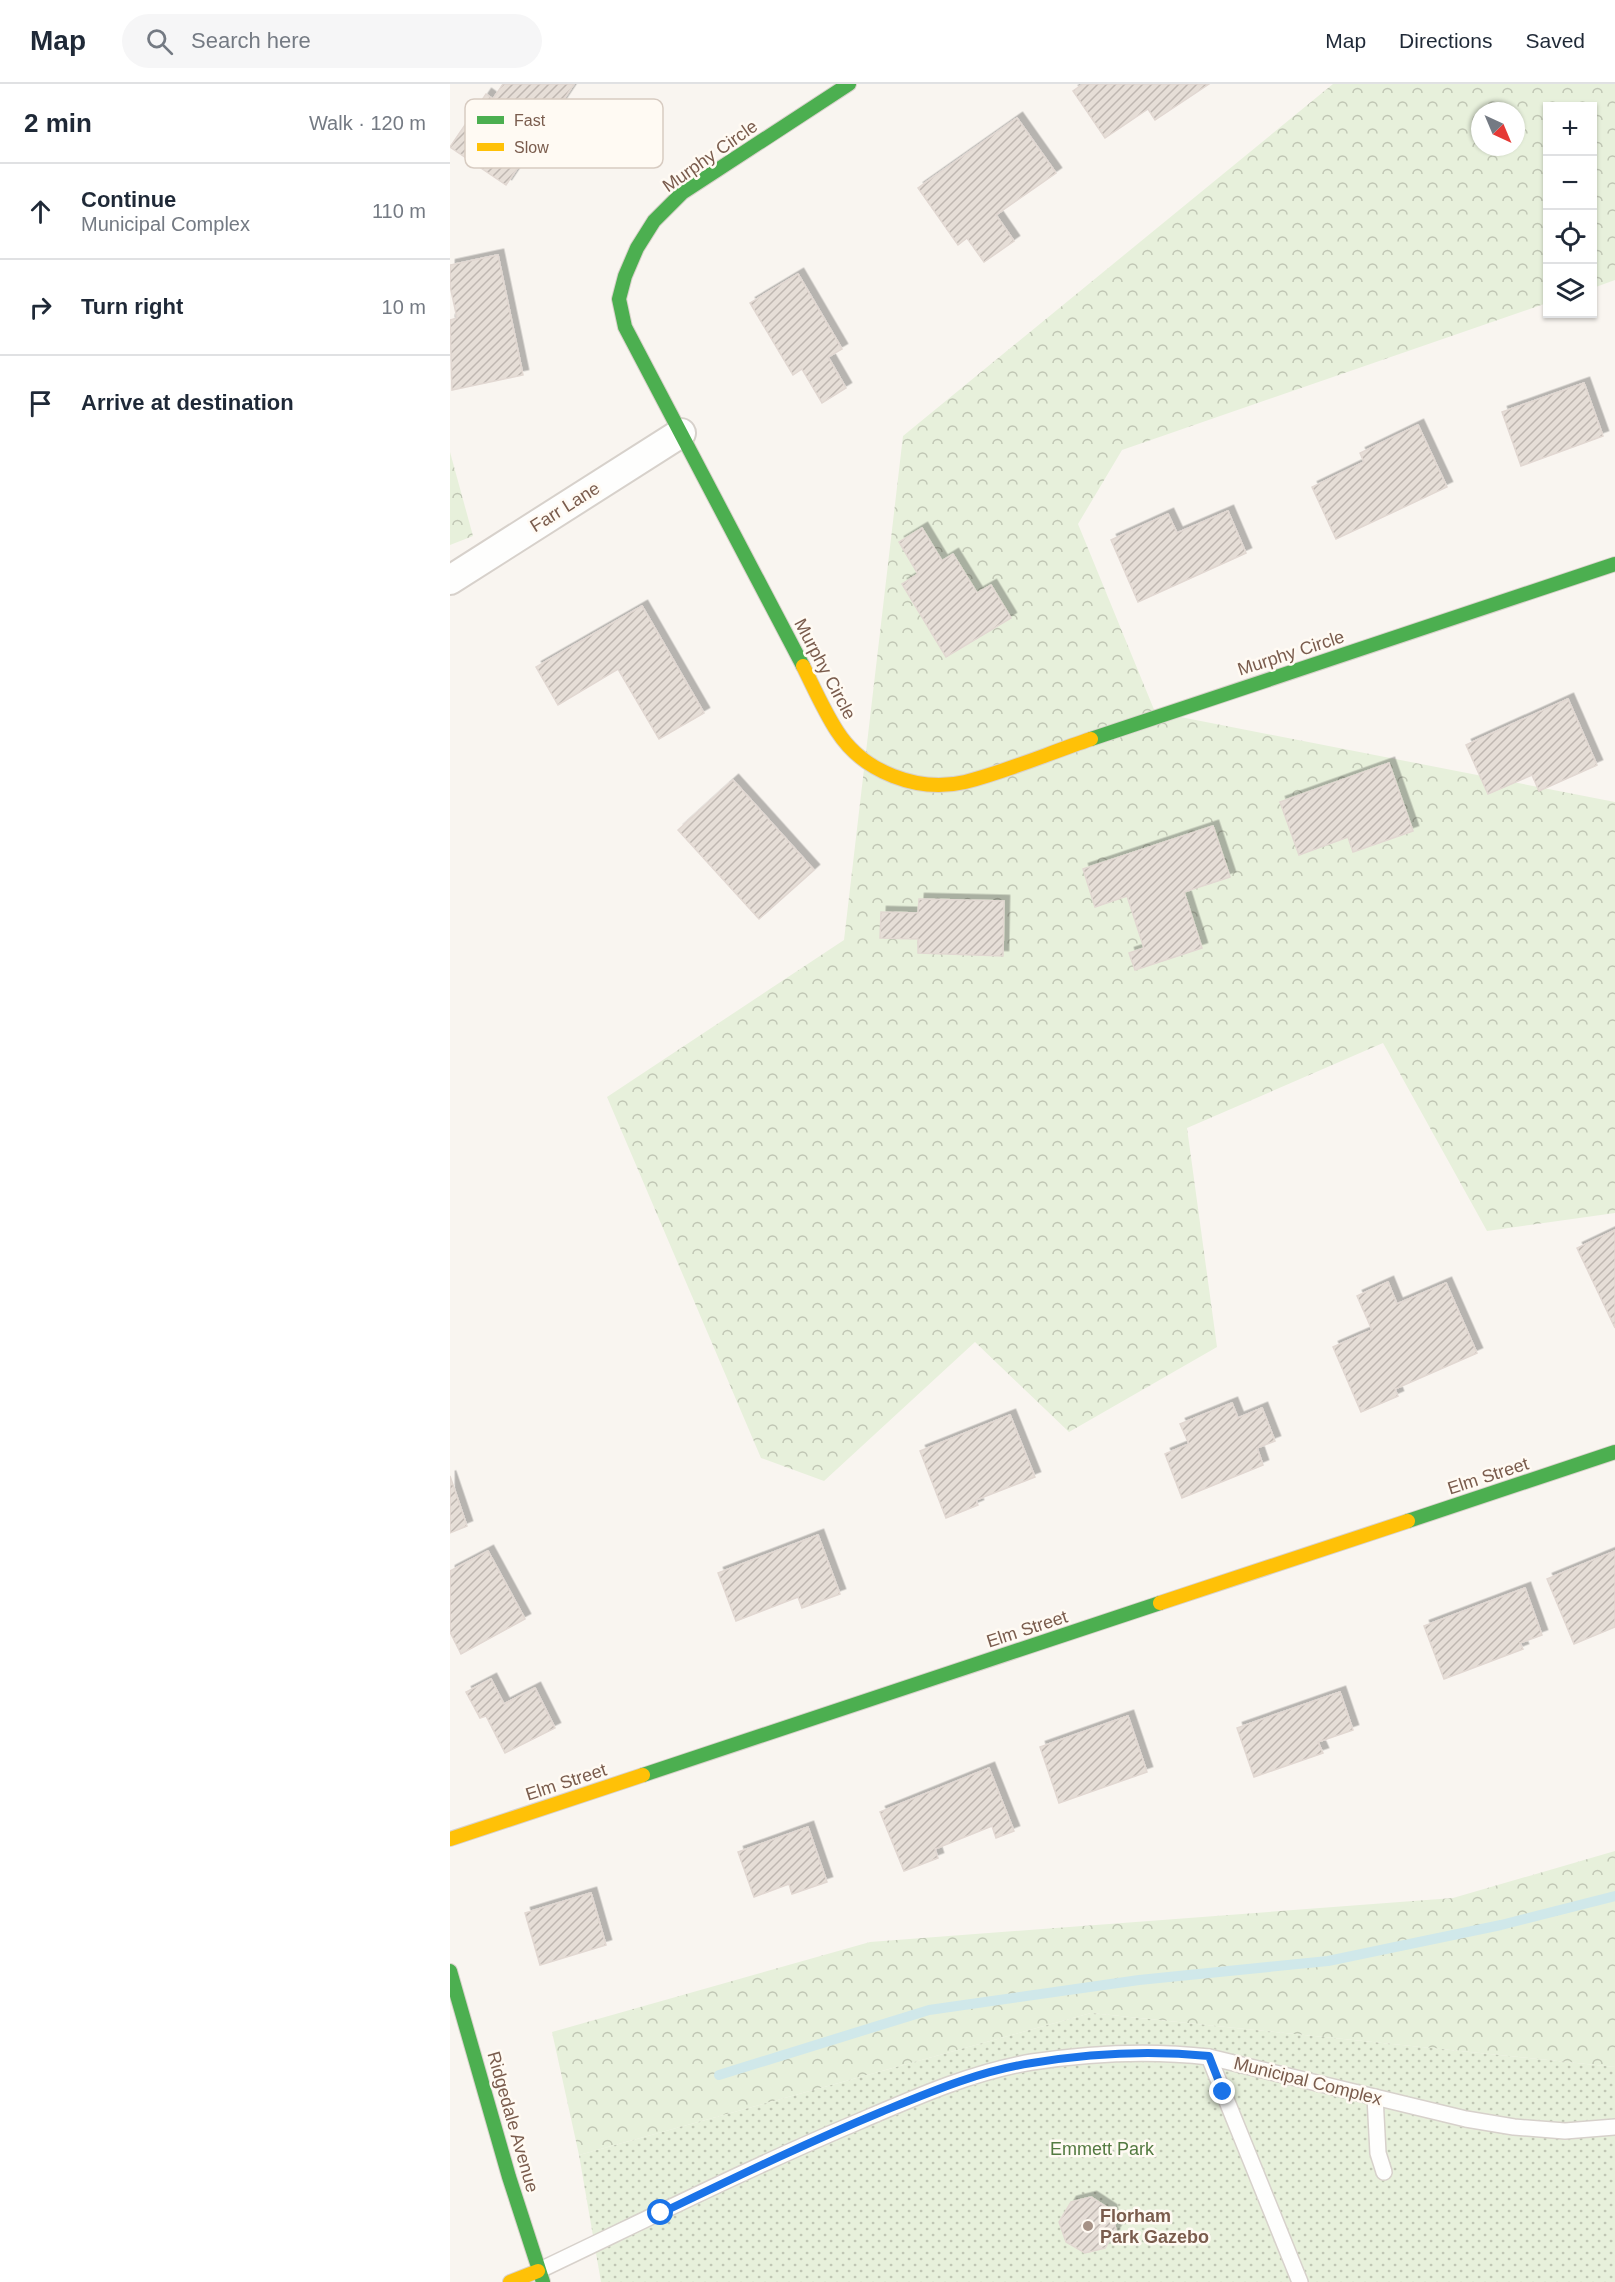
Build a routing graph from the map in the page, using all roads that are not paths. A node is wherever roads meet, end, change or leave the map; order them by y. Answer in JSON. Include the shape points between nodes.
{"nodes":[{"id":1,"x":849,"y":84,"type":"edge"},
{"id":2,"x":681,"y":433,"type":"junction"},
{"id":3,"x":1615,"y":564,"type":"edge"},
{"id":4,"x":450,"y":580,"type":"edge"},
{"id":5,"x":1615,"y":1452,"type":"edge"},
{"id":6,"x":450,"y":1839,"type":"edge"},
{"id":7,"x":450,"y":1971,"type":"edge"},
{"id":8,"x":1209,"y":2056,"type":"junction"},
{"id":9,"x":1375,"y":2097,"type":"junction"},
{"id":10,"x":1615,"y":2127,"type":"edge"},
{"id":11,"x":1384,"y":2172,"type":"dead end"},
{"id":12,"x":541,"y":2276,"type":"edge"},
{"id":13,"x":510,"y":2282,"type":"edge"},
{"id":14,"x":1300,"y":2282,"type":"edge"}],
"edges":[{"from":1,"to":2,"type":"street","name":"Murphy Circle","via":[[682,193],[654,221],[637,248],[619,299],[621,315]]},
{"from":2,"to":3,"type":"street","name":"Murphy Circle","via":[[837,732],[858,756],[884,773],[913,783],[964,782]]},
{"from":2,"to":4,"type":"street","name":"Farr Lane"},
{"from":5,"to":6,"type":"street","name":"Elm Street"},
{"from":7,"to":12,"type":"street","name":"Ridgedale Avenue"},
{"from":8,"to":9,"type":"lane","name":"Municipal Complex"},
{"from":8,"to":12,"type":"lane","name":"Municipal Complex","via":[[1107,2054],[1032,2062],[944,2086],[805,2144]]},
{"from":8,"to":14,"type":"lane"},
{"from":9,"to":10,"type":"lane","name":"Municipal Complex","via":[[1514,2127],[1565,2131]]},
{"from":9,"to":11,"type":"lane","via":[[1378,2153]]},
{"from":12,"to":13,"type":"street"}]}
